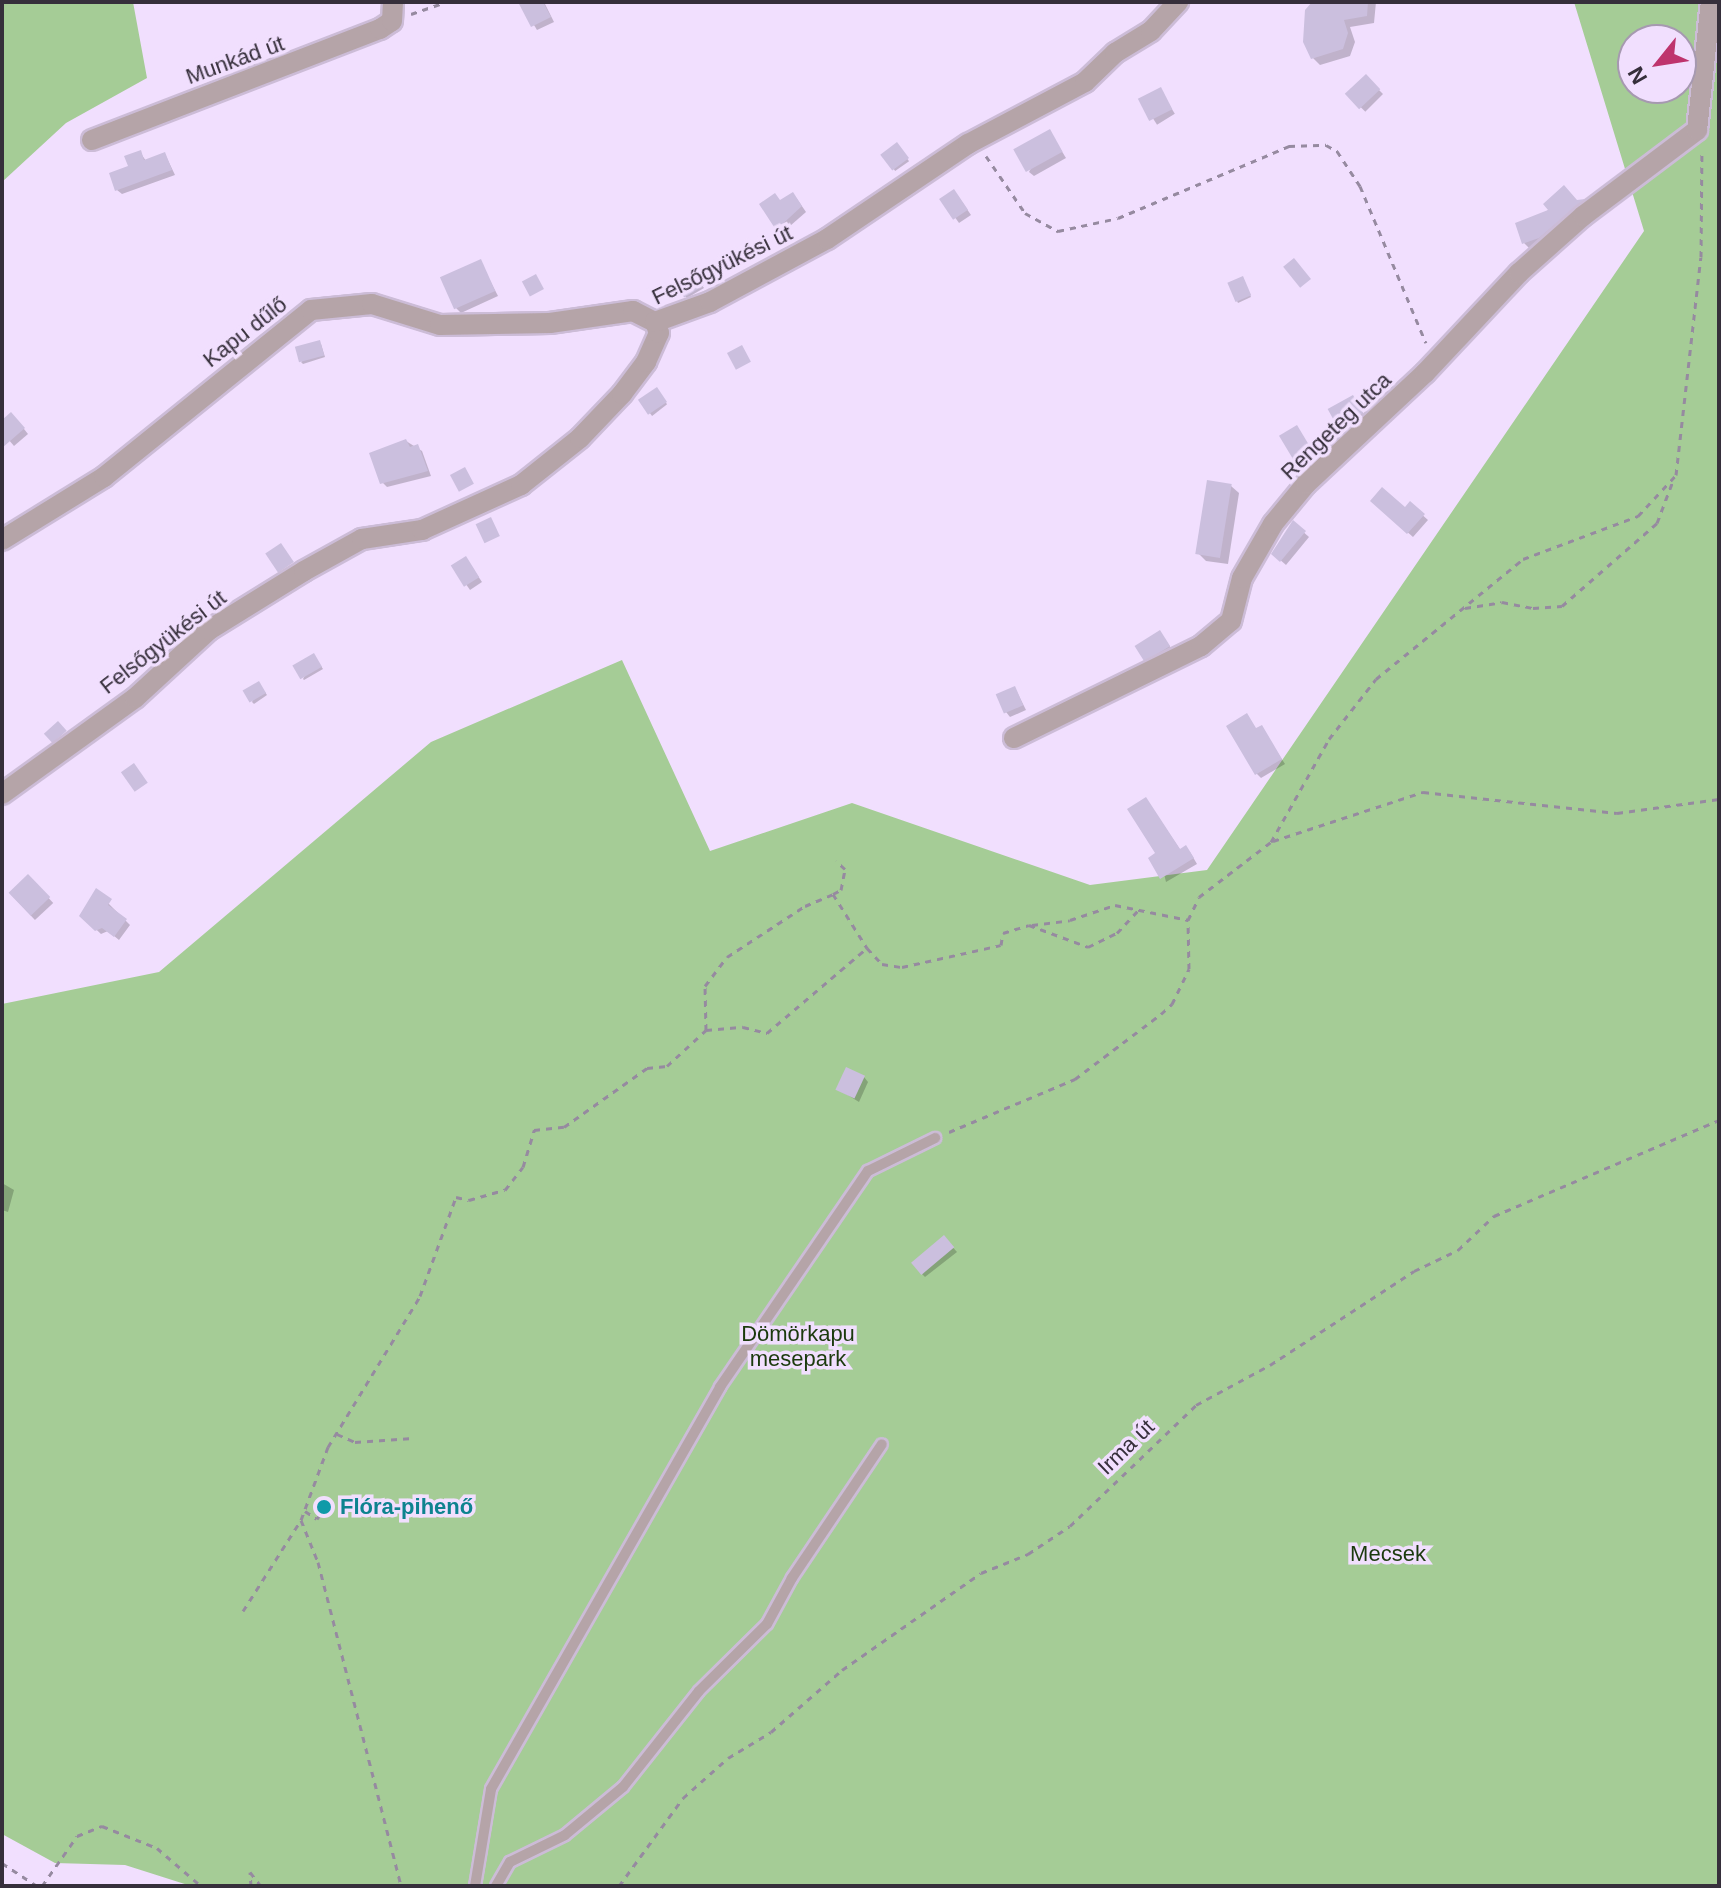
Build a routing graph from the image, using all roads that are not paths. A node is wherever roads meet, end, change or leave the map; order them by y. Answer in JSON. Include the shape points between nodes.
{"nodes":[{"id":1,"x":1178,"y":2,"type":"edge"},
{"id":2,"x":1711,"y":2,"type":"edge"},
{"id":3,"x":393,"y":12,"type":"edge"},
{"id":4,"x":92,"y":140,"type":"dead end"},
{"id":5,"x":655,"y":322,"type":"junction"},
{"id":6,"x":2,"y":540,"type":"edge"},
{"id":7,"x":1014,"y":738,"type":"dead end"},
{"id":8,"x":2,"y":794,"type":"edge"},
{"id":9,"x":935,"y":1138,"type":"road end"},
{"id":10,"x":882,"y":1444,"type":"dead end"},
{"id":11,"x":475,"y":1886,"type":"edge"},
{"id":12,"x":496,"y":1886,"type":"edge"}],
"edges":[{"from":1,"to":5,"type":"street","name":"Felsőgyükési út","via":[[1151,31],[1115,53],[1085,82],[975,140],[827,239],[710,302]]},
{"from":2,"to":7,"type":"street","name":"Rengeteg utca","via":[[1697,130],[1583,216],[1519,273],[1434,363],[1306,484],[1273,524],[1242,578],[1231,621],[1201,646]]},
{"from":3,"to":4,"type":"street","name":"Munkád út","via":[[244,84]]},
{"from":5,"to":6,"type":"street","name":"Kapu dűlő","via":[[633,311],[550,323],[440,325],[372,304],[350,302],[311,310],[104,477]]},
{"from":5,"to":8,"type":"street","name":"Felsőgyükési út","via":[[659,333],[646,362],[622,394],[580,438],[521,485],[422,530],[362,539],[304,571],[209,630],[135,698]]},
{"from":9,"to":11,"type":"lane","via":[[868,1171],[720,1387],[491,1789]]},
{"from":10,"to":12,"type":"lane","via":[[767,1624],[699,1691],[623,1787],[565,1835],[510,1862]]}]}
